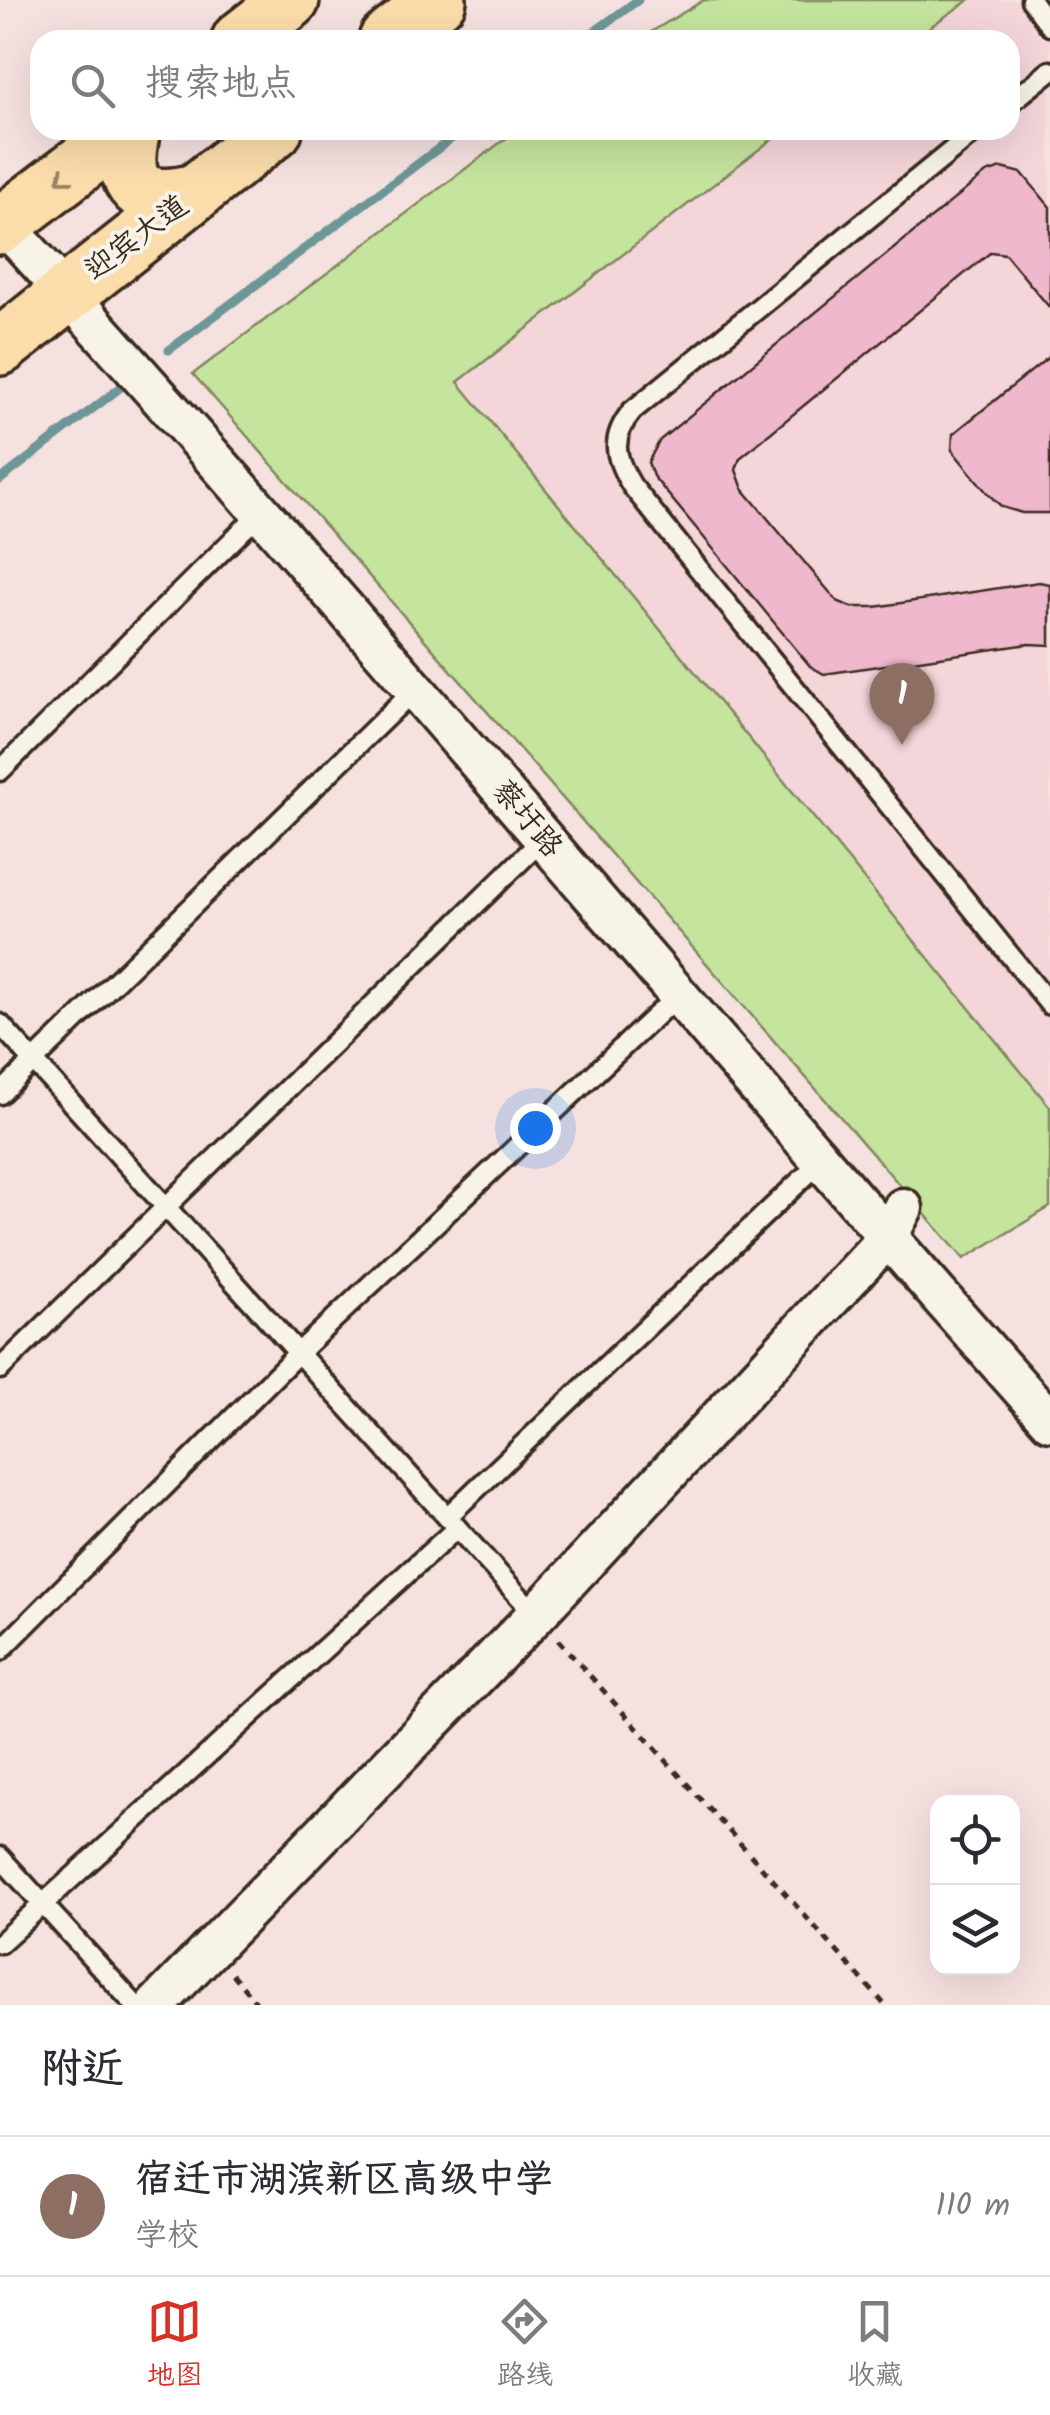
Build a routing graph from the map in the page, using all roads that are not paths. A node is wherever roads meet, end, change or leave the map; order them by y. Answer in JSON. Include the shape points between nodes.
{"nodes":[{"id":1,"x":291,"y":0,"type":"edge"},
{"id":2,"x":438,"y":0,"type":"edge"},
{"id":3,"x":1031,"y":0,"type":"edge"},
{"id":4,"x":1050,"y":26,"type":"edge"},
{"id":5,"x":253,"y":30,"type":"edge"},
{"id":6,"x":400,"y":30,"type":"edge"},
{"id":7,"x":1050,"y":71,"type":"edge"},
{"id":8,"x":1020,"y":95,"type":"edge"},
{"id":9,"x":115,"y":140,"type":"edge"},
{"id":10,"x":129,"y":140,"type":"edge"},
{"id":11,"x":261,"y":140,"type":"edge"},
{"id":12,"x":965,"y":140,"type":"edge"},
{"id":13,"x":196,"y":192,"type":"junction"},
{"id":14,"x":1,"y":223,"type":"edge"},
{"id":15,"x":66,"y":291,"type":"junction"},
{"id":16,"x":0,"y":346,"type":"edge"},
{"id":17,"x":262,"y":512,"type":"junction"},
{"id":18,"x":418,"y":687,"type":"junction"},
{"id":19,"x":0,"y":771,"type":"edge"},
{"id":20,"x":545,"y":837,"type":"junction"},
{"id":21,"x":679,"y":994,"type":"junction"},
{"id":22,"x":1050,"y":1005,"type":"edge"},
{"id":23,"x":0,"y":1024,"type":"edge"},
{"id":24,"x":33,"y":1061,"type":"junction"},
{"id":25,"x":0,"y":1094,"type":"edge"},
{"id":26,"x":822,"y":1162,"type":"junction"},
{"id":27,"x":166,"y":1207,"type":"junction"},
{"id":28,"x":895,"y":1223,"type":"junction"},
{"id":29,"x":298,"y":1353,"type":"junction"},
{"id":30,"x":0,"y":1368,"type":"edge"},
{"id":31,"x":1050,"y":1421,"type":"edge"},
{"id":32,"x":452,"y":1523,"type":"junction"},
{"id":33,"x":536,"y":1615,"type":"junction"},
{"id":34,"x":0,"y":1651,"type":"edge"},
{"id":35,"x":0,"y":1857,"type":"edge"},
{"id":36,"x":43,"y":1904,"type":"junction"},
{"id":37,"x":0,"y":1943,"type":"edge"},
{"id":38,"x":135,"y":2005,"type":"edge"},
{"id":39,"x":156,"y":2005,"type":"edge"}],
"edges":[{"from":1,"to":5,"type":"main road"},
{"from":2,"to":6,"type":"main road"},
{"from":3,"to":4,"type":"lane"},
{"from":7,"to":8,"type":"lane"},
{"from":9,"to":14,"type":"main road","one_way":true},
{"from":10,"to":13,"type":"main road","via":[[128,172],[140,191],[164,200]]},
{"from":11,"to":13,"type":"main road","name":"迎宾大道"},
{"from":12,"to":22,"type":"lane","via":[[632,410],[614,439],[632,486]]},
{"from":13,"to":15,"type":"main road","name":"迎宾大道"},
{"from":14,"to":15,"type":"street","name":"蔡圩路"},
{"from":15,"to":16,"type":"main road","name":"迎宾大道"},
{"from":15,"to":17,"type":"street","name":"蔡圩路"},
{"from":17,"to":18,"type":"street","name":"蔡圩路"},
{"from":17,"to":19,"type":"lane"},
{"from":18,"to":20,"type":"street","name":"蔡圩路"},
{"from":18,"to":24,"type":"lane"},
{"from":20,"to":21,"type":"street","name":"蔡圩路"},
{"from":20,"to":27,"type":"lane"},
{"from":21,"to":26,"type":"street","name":"蔡圩路"},
{"from":21,"to":29,"type":"lane"},
{"from":23,"to":24,"type":"lane"},
{"from":24,"to":25,"type":"lane"},
{"from":24,"to":27,"type":"lane"},
{"from":26,"to":28,"type":"street","name":"蔡圩路"},
{"from":26,"to":32,"type":"lane"},
{"from":27,"to":29,"type":"lane"},
{"from":27,"to":30,"type":"lane"},
{"from":28,"to":31,"type":"street","name":"蔡圩路"},
{"from":28,"to":33,"type":"street"},
{"from":29,"to":32,"type":"lane"},
{"from":29,"to":34,"type":"lane"},
{"from":32,"to":33,"type":"lane"},
{"from":32,"to":36,"type":"lane"},
{"from":33,"to":39,"type":"street"},
{"from":35,"to":36,"type":"lane"},
{"from":36,"to":37,"type":"lane"},
{"from":36,"to":38,"type":"lane"}]}
